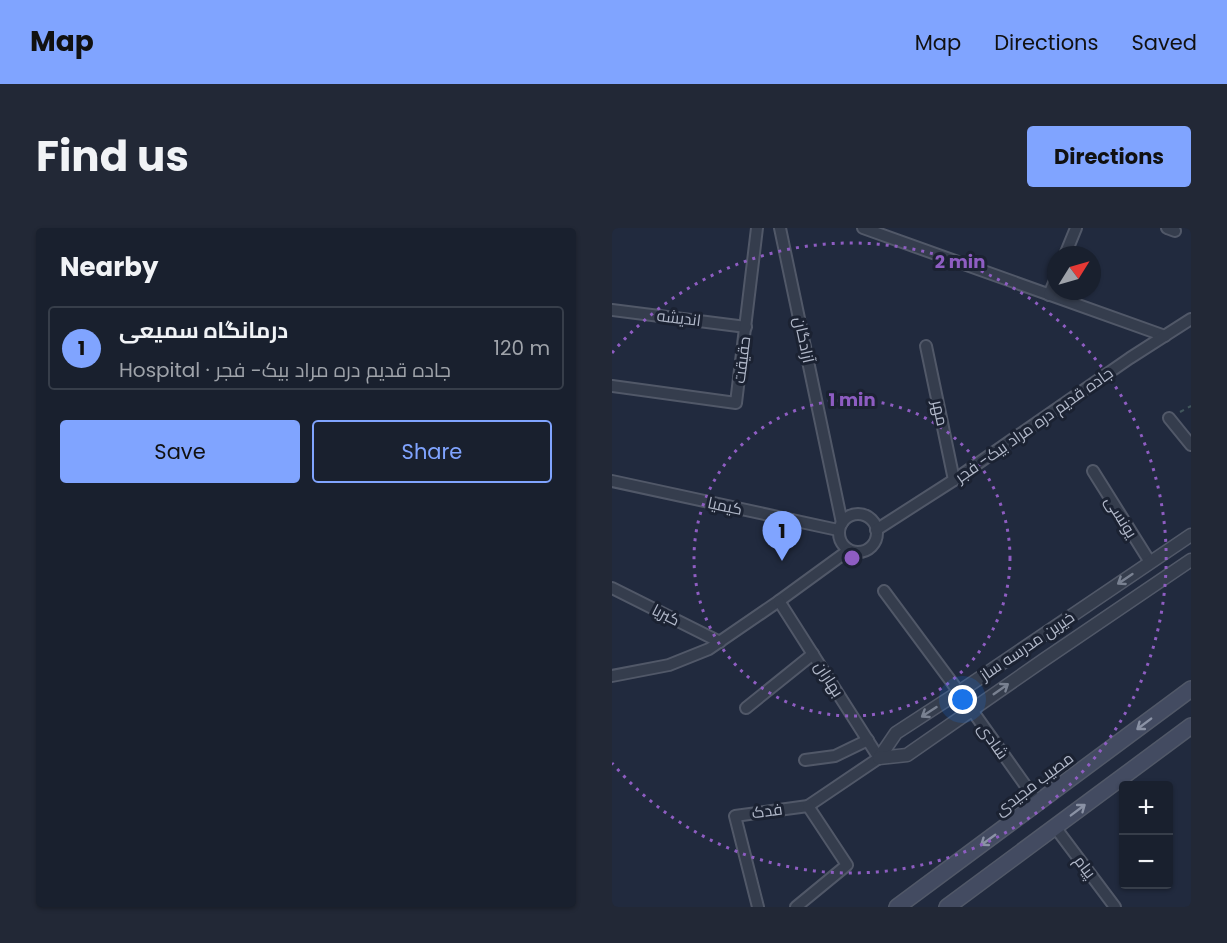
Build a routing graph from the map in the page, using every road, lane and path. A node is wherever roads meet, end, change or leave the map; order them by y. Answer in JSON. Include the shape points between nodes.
{"nodes":[{"id":1,"x":758,"y":228,"type":"edge"},
{"id":2,"x":780,"y":228,"type":"edge"},
{"id":3,"x":863,"y":228,"type":"edge"},
{"id":4,"x":1076,"y":228,"type":"edge"},
{"id":5,"x":1069,"y":246,"type":"edge"},
{"id":6,"x":1047,"y":294,"type":"edge"},
{"id":7,"x":1063,"y":300,"type":"edge"},
{"id":8,"x":612,"y":310,"type":"edge"},
{"id":9,"x":1191,"y":320,"type":"edge"},
{"id":10,"x":746,"y":327,"type":"junction"},
{"id":11,"x":1165,"y":336,"type":"junction"},
{"id":12,"x":926,"y":346,"type":"dead end"},
{"id":13,"x":612,"y":386,"type":"edge"},
{"id":14,"x":1169,"y":418,"type":"dead end"},
{"id":15,"x":1191,"y":445,"type":"edge"},
{"id":16,"x":1093,"y":471,"type":"dead end"},
{"id":17,"x":954,"y":480,"type":"junction"},
{"id":18,"x":612,"y":481,"type":"edge"},
{"id":19,"x":840,"y":526,"type":"junction"},
{"id":20,"x":876,"y":530,"type":"junction"},
{"id":21,"x":1191,"y":535,"type":"edge"},
{"id":22,"x":849,"y":550,"type":"junction"},
{"id":23,"x":1191,"y":560,"type":"edge"},
{"id":24,"x":1150,"y":562,"type":"junction"},
{"id":25,"x":612,"y":588,"type":"edge"},
{"id":26,"x":884,"y":591,"type":"dead end"},
{"id":27,"x":779,"y":601,"type":"junction"},
{"id":28,"x":720,"y":642,"type":"junction"},
{"id":29,"x":813,"y":654,"type":"junction"},
{"id":30,"x":612,"y":676,"type":"edge"},
{"id":31,"x":1191,"y":689,"type":"edge"},
{"id":32,"x":960,"y":692,"type":"junction"},
{"id":33,"x":746,"y":708,"type":"dead end"},
{"id":34,"x":972,"y":710,"type":"junction"},
{"id":35,"x":1191,"y":726,"type":"edge"},
{"id":36,"x":868,"y":740,"type":"junction"},
{"id":37,"x":879,"y":758,"type":"junction"},
{"id":38,"x":805,"y":760,"type":"dead end"},
{"id":39,"x":1038,"y":803,"type":"junction"},
{"id":40,"x":807,"y":806,"type":"junction"},
{"id":41,"x":1055,"y":827,"type":"junction"},
{"id":42,"x":758,"y":907,"type":"edge"},
{"id":43,"x":796,"y":907,"type":"edge"},
{"id":44,"x":897,"y":907,"type":"edge"},
{"id":45,"x":947,"y":907,"type":"edge"},
{"id":46,"x":1115,"y":907,"type":"edge"}],
"edges":[{"from":1,"to":10,"type":"street","name":"حقیقت"},
{"from":2,"to":19,"type":"street","name":"آزادگان"},
{"from":3,"to":6,"type":"street"},
{"from":4,"to":5,"type":"street"},
{"from":7,"to":11,"type":"street"},
{"from":8,"to":10,"type":"street","name":"اندیشه"},
{"from":9,"to":11,"type":"street","name":"جاده قدیم دره مراد بیک- فجر"},
{"from":10,"to":13,"type":"street","name":"حقیقت","via":[[736,403]]},
{"from":11,"to":17,"type":"street","name":"جاده قدیم دره مراد بیک- فجر"},
{"from":12,"to":17,"type":"street","name":"مهر"},
{"from":14,"to":15,"type":"street"},
{"from":16,"to":24,"type":"street","name":"یونسی"},
{"from":17,"to":20,"type":"street","name":"جاده قدیم دره مراد بیک- فجر"},
{"from":18,"to":19,"type":"street","name":"کیمیا"},
{"from":19,"to":20,"type":"street","via":[[850,515],[861,514],[870,518]]},
{"from":19,"to":22,"type":"street","via":[[840,540]]},
{"from":20,"to":22,"type":"street","via":[[873,545],[865,551]]},
{"from":21,"to":24,"type":"street","name":"خیرین مدرسه ساز"},
{"from":22,"to":27,"type":"street"},
{"from":34,"to":23,"type":"street","name":"خیرین مدرسه ساز","one_way":true},
{"from":24,"to":32,"type":"street","name":"خیرین مدرسه ساز","one_way":true},
{"from":25,"to":28,"type":"street","name":"کبریا"},
{"from":26,"to":32,"type":"street","name":"شادی"},
{"from":27,"to":28,"type":"street"},
{"from":27,"to":29,"type":"street","name":"بهاران"},
{"from":28,"to":30,"type":"street","via":[[669,665]]},
{"from":29,"to":33,"type":"street"},
{"from":29,"to":36,"type":"street","name":"بهاران"},
{"from":31,"to":39,"type":"main road","name":"مصیب مجیدی","one_way":true},
{"from":32,"to":34,"type":"street","name":"شادی"},
{"from":32,"to":37,"type":"street","name":"خیرین مدرسه ساز","one_way":true,"via":[[896,733]]},
{"from":34,"to":37,"type":"street","name":"خیرین مدرسه ساز","via":[[907,755]]},
{"from":34,"to":39,"type":"street","name":"شادی"},
{"from":41,"to":35,"type":"main road","one_way":true},
{"from":36,"to":37,"type":"street","name":"بهاران"},
{"from":36,"to":38,"type":"street","via":[[835,756]]},
{"from":37,"to":40,"type":"street","name":"فدک"},
{"from":39,"to":44,"type":"main road","name":"مصیب مجیدی","one_way":true},
{"from":40,"to":42,"type":"street","name":"فدک","via":[[735,816]]},
{"from":40,"to":43,"type":"street","via":[[847,866]]},
{"from":41,"to":45,"type":"main road"},
{"from":41,"to":46,"type":"street","name":"پیام"}]}
